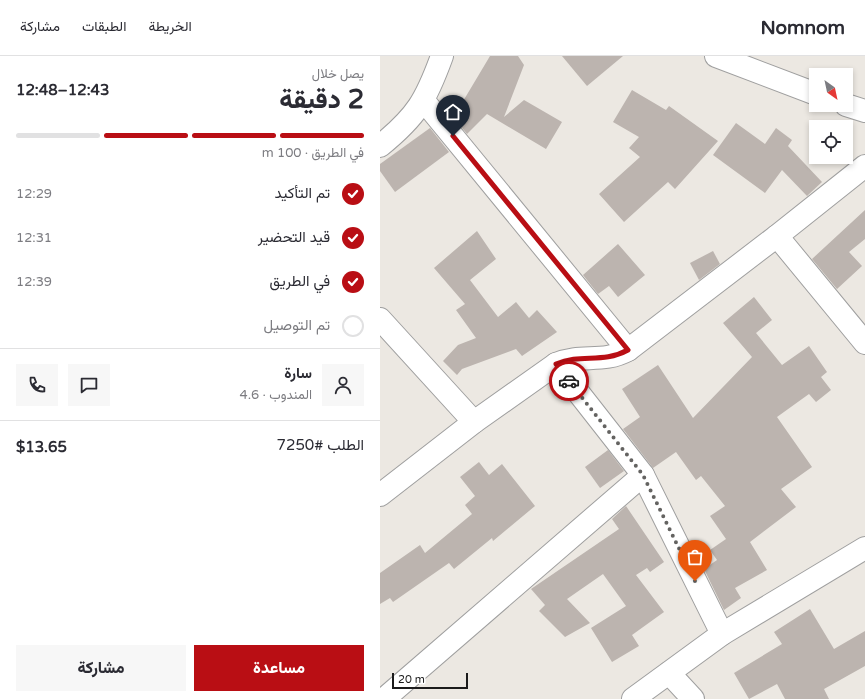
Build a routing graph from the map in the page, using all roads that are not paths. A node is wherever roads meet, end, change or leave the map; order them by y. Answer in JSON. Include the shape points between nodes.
{"nodes":[{"id":1,"x":442,"y":56,"type":"edge"},
{"id":2,"x":716,"y":56,"type":"edge"},
{"id":3,"x":809,"y":91,"type":"edge"},
{"id":4,"x":424,"y":101,"type":"junction"},
{"id":5,"x":853,"y":107,"type":"edge"},
{"id":6,"x":865,"y":111,"type":"edge"},
{"id":7,"x":380,"y":146,"type":"edge"},
{"id":8,"x":865,"y":166,"type":"edge"},
{"id":9,"x":777,"y":236,"type":"junction"},
{"id":10,"x":380,"y":319,"type":"edge"},
{"id":11,"x":865,"y":343,"type":"edge"},
{"id":12,"x":628,"y":350,"type":"junction"},
{"id":13,"x":556,"y":364,"type":"junction"},
{"id":14,"x":474,"y":422,"type":"junction"},
{"id":15,"x":643,"y":475,"type":"junction"},
{"id":16,"x":380,"y":495,"type":"edge"},
{"id":17,"x":865,"y":548,"type":"edge"},
{"id":18,"x":722,"y":634,"type":"junction"},
{"id":19,"x":669,"y":673,"type":"junction"},
{"id":20,"x":384,"y":699,"type":"edge"},
{"id":21,"x":633,"y":699,"type":"edge"},
{"id":22,"x":693,"y":699,"type":"edge"}],
"edges":[{"from":1,"to":4,"type":"street"},
{"from":2,"to":3,"type":"street"},
{"from":4,"to":7,"type":"street","via":[[401,128]]},
{"from":4,"to":12,"type":"street"},
{"from":5,"to":6,"type":"street"},
{"from":8,"to":9,"type":"street"},
{"from":9,"to":11,"type":"street"},
{"from":9,"to":12,"type":"street"},
{"from":10,"to":14,"type":"street"},
{"from":12,"to":13,"type":"street","via":[[603,359],[568,359]]},
{"from":13,"to":14,"type":"street"},
{"from":13,"to":15,"type":"street"},
{"from":14,"to":16,"type":"street"},
{"from":15,"to":18,"type":"street"},
{"from":15,"to":20,"type":"street"},
{"from":17,"to":18,"type":"street"},
{"from":18,"to":19,"type":"street"},
{"from":19,"to":21,"type":"street"},
{"from":19,"to":22,"type":"street"}]}
